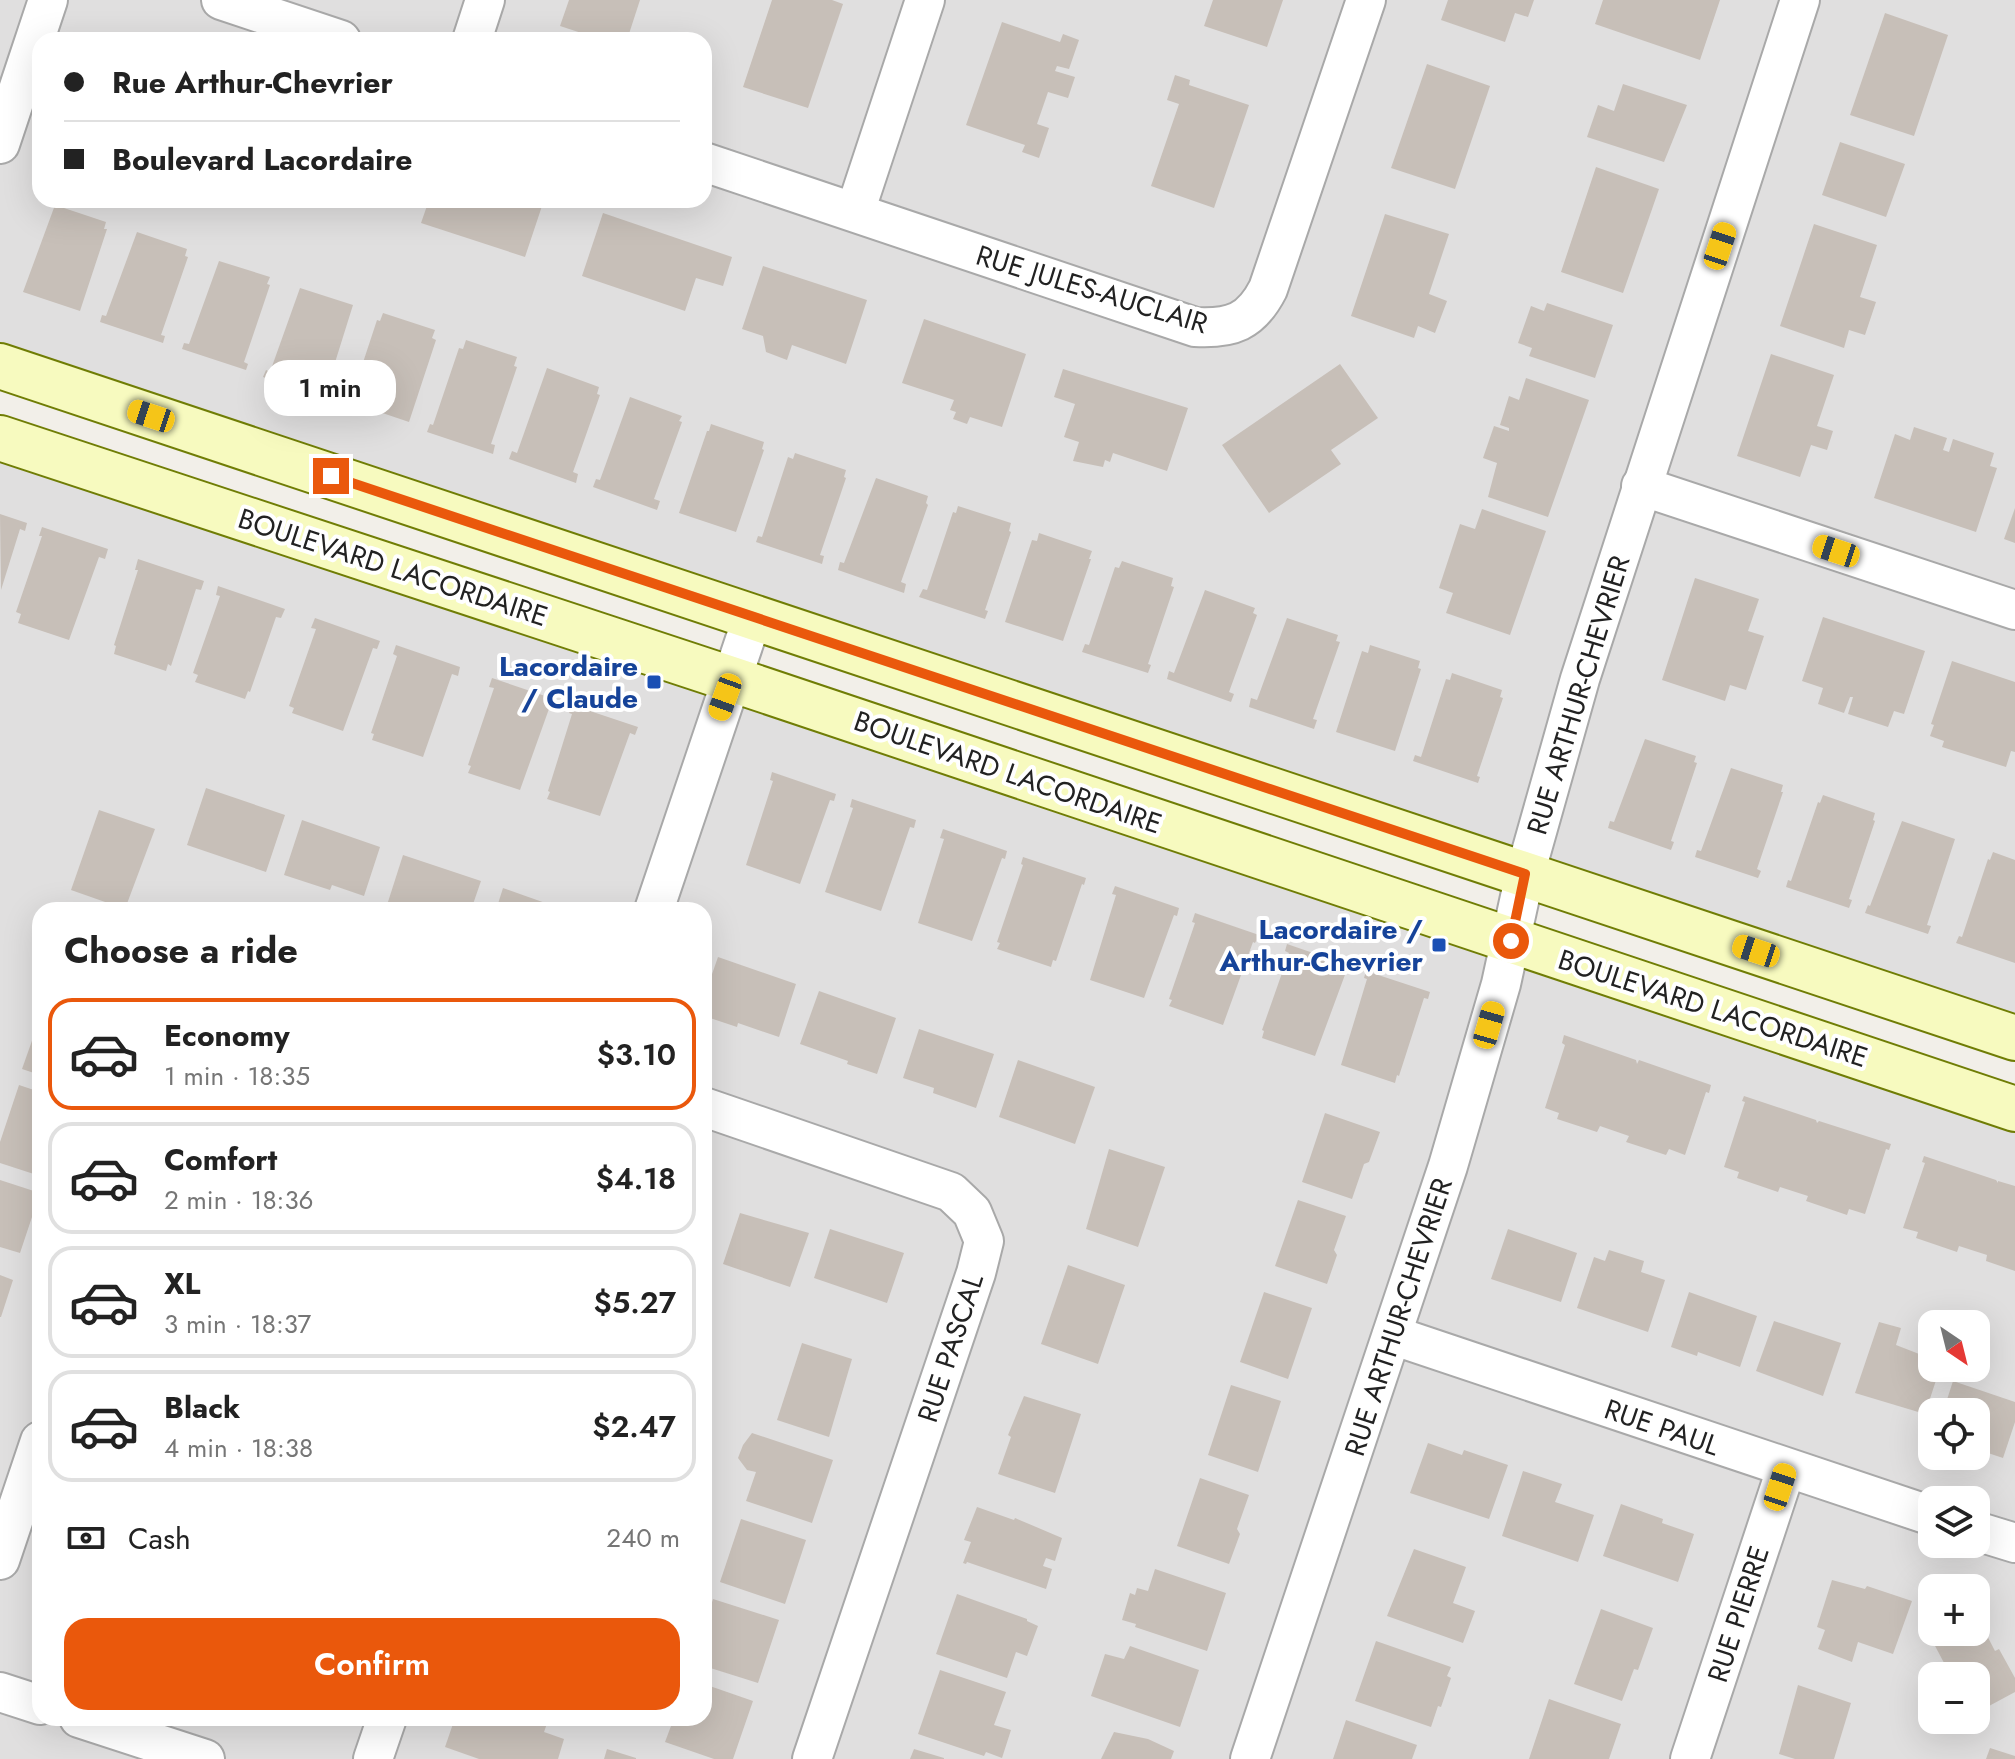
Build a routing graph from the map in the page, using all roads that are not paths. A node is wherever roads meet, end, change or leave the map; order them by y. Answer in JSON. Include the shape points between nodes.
{"nodes":[{"id":1,"x":48,"y":0,"type":"edge"},
{"id":2,"x":221,"y":0,"type":"edge"},
{"id":3,"x":485,"y":0,"type":"edge"},
{"id":4,"x":925,"y":0,"type":"edge"},
{"id":5,"x":1366,"y":0,"type":"edge"},
{"id":6,"x":1800,"y":0,"type":"edge"},
{"id":7,"x":37,"y":32,"type":"edge"},
{"id":8,"x":317,"y":32,"type":"edge"},
{"id":9,"x":475,"y":32,"type":"edge"},
{"id":10,"x":32,"y":48,"type":"edge"},
{"id":11,"x":0,"y":144,"type":"edge"},
{"id":12,"x":712,"y":165,"type":"edge"},
{"id":13,"x":855,"y":212,"type":"junction"},
{"id":14,"x":0,"y":366,"type":"edge"},
{"id":15,"x":0,"y":438,"type":"edge"},
{"id":16,"x":1641,"y":486,"type":"junction"},
{"id":17,"x":2015,"y":610,"type":"edge"},
{"id":18,"x":753,"y":616,"type":"junction"},
{"id":19,"x":731,"y":679,"type":"junction"},
{"id":20,"x":1525,"y":874,"type":"junction"},
{"id":21,"x":657,"y":902,"type":"edge"},
{"id":22,"x":1511,"y":941,"type":"junction"},
{"id":23,"x":2015,"y":1038,"type":"edge"},
{"id":24,"x":2015,"y":1109,"type":"edge"},
{"id":25,"x":712,"y":1110,"type":"edge"},
{"id":26,"x":1392,"y":1335,"type":"junction"},
{"id":27,"x":32,"y":1465,"type":"edge"},
{"id":28,"x":1786,"y":1469,"type":"junction"},
{"id":29,"x":1918,"y":1511,"type":"edge"},
{"id":30,"x":1990,"y":1535,"type":"edge"},
{"id":31,"x":2015,"y":1543,"type":"edge"},
{"id":32,"x":0,"y":1560,"type":"edge"},
{"id":33,"x":0,"y":1692,"type":"edge"},
{"id":34,"x":32,"y":1702,"type":"edge"},
{"id":35,"x":104,"y":1726,"type":"edge"},
{"id":36,"x":384,"y":1726,"type":"edge"},
{"id":37,"x":205,"y":1759,"type":"edge"},
{"id":38,"x":373,"y":1759,"type":"edge"},
{"id":39,"x":812,"y":1759,"type":"edge"},
{"id":40,"x":1250,"y":1759,"type":"edge"},
{"id":41,"x":1690,"y":1759,"type":"edge"}],
"edges":[{"from":1,"to":7,"type":"street"},
{"from":2,"to":8,"type":"street"},
{"from":3,"to":9,"type":"street"},
{"from":4,"to":13,"type":"street"},
{"from":5,"to":13,"type":"street","name":"RUE JULES-AUCLAIR","via":[[1268,289],[1258,308],[1239,323],[1195,327]]},
{"from":6,"to":16,"type":"street","name":"RUE ARTHUR-CHEVRIER"},
{"from":10,"to":11,"type":"street"},
{"from":12,"to":13,"type":"street","name":"RUE JULES-AUCLAIR"},
{"from":14,"to":18,"type":"main road"},
{"from":15,"to":19,"type":"main road","name":"BOULEVARD LACORDAIRE"},
{"from":16,"to":17,"type":"street"},
{"from":16,"to":20,"type":"street","name":"RUE ARTHUR-CHEVRIER"},
{"from":18,"to":19,"type":"street"},
{"from":18,"to":20,"type":"main road"},
{"from":19,"to":21,"type":"street"},
{"from":19,"to":22,"type":"main road","name":"BOULEVARD LACORDAIRE"},
{"from":20,"to":22,"type":"street","name":"RUE ARTHUR-CHEVRIER"},
{"from":20,"to":23,"type":"main road"},
{"from":22,"to":24,"type":"main road","name":"BOULEVARD LACORDAIRE"},
{"from":22,"to":26,"type":"street","name":"RUE ARTHUR-CHEVRIER","via":[[1448,1166]]},
{"from":25,"to":39,"type":"street","name":"RUE PASCAL","via":[[951,1192],[972,1212],[984,1241]]},
{"from":26,"to":28,"type":"street","name":"RUE PAUL"},
{"from":26,"to":40,"type":"street","name":"RUE ARTHUR-CHEVRIER"},
{"from":27,"to":32,"type":"street"},
{"from":28,"to":29,"type":"street","name":"RUE PAUL"},
{"from":28,"to":41,"type":"street","name":"RUE PIERRE"},
{"from":30,"to":31,"type":"street"},
{"from":33,"to":34,"type":"street"},
{"from":35,"to":37,"type":"street"},
{"from":36,"to":38,"type":"street"}]}
